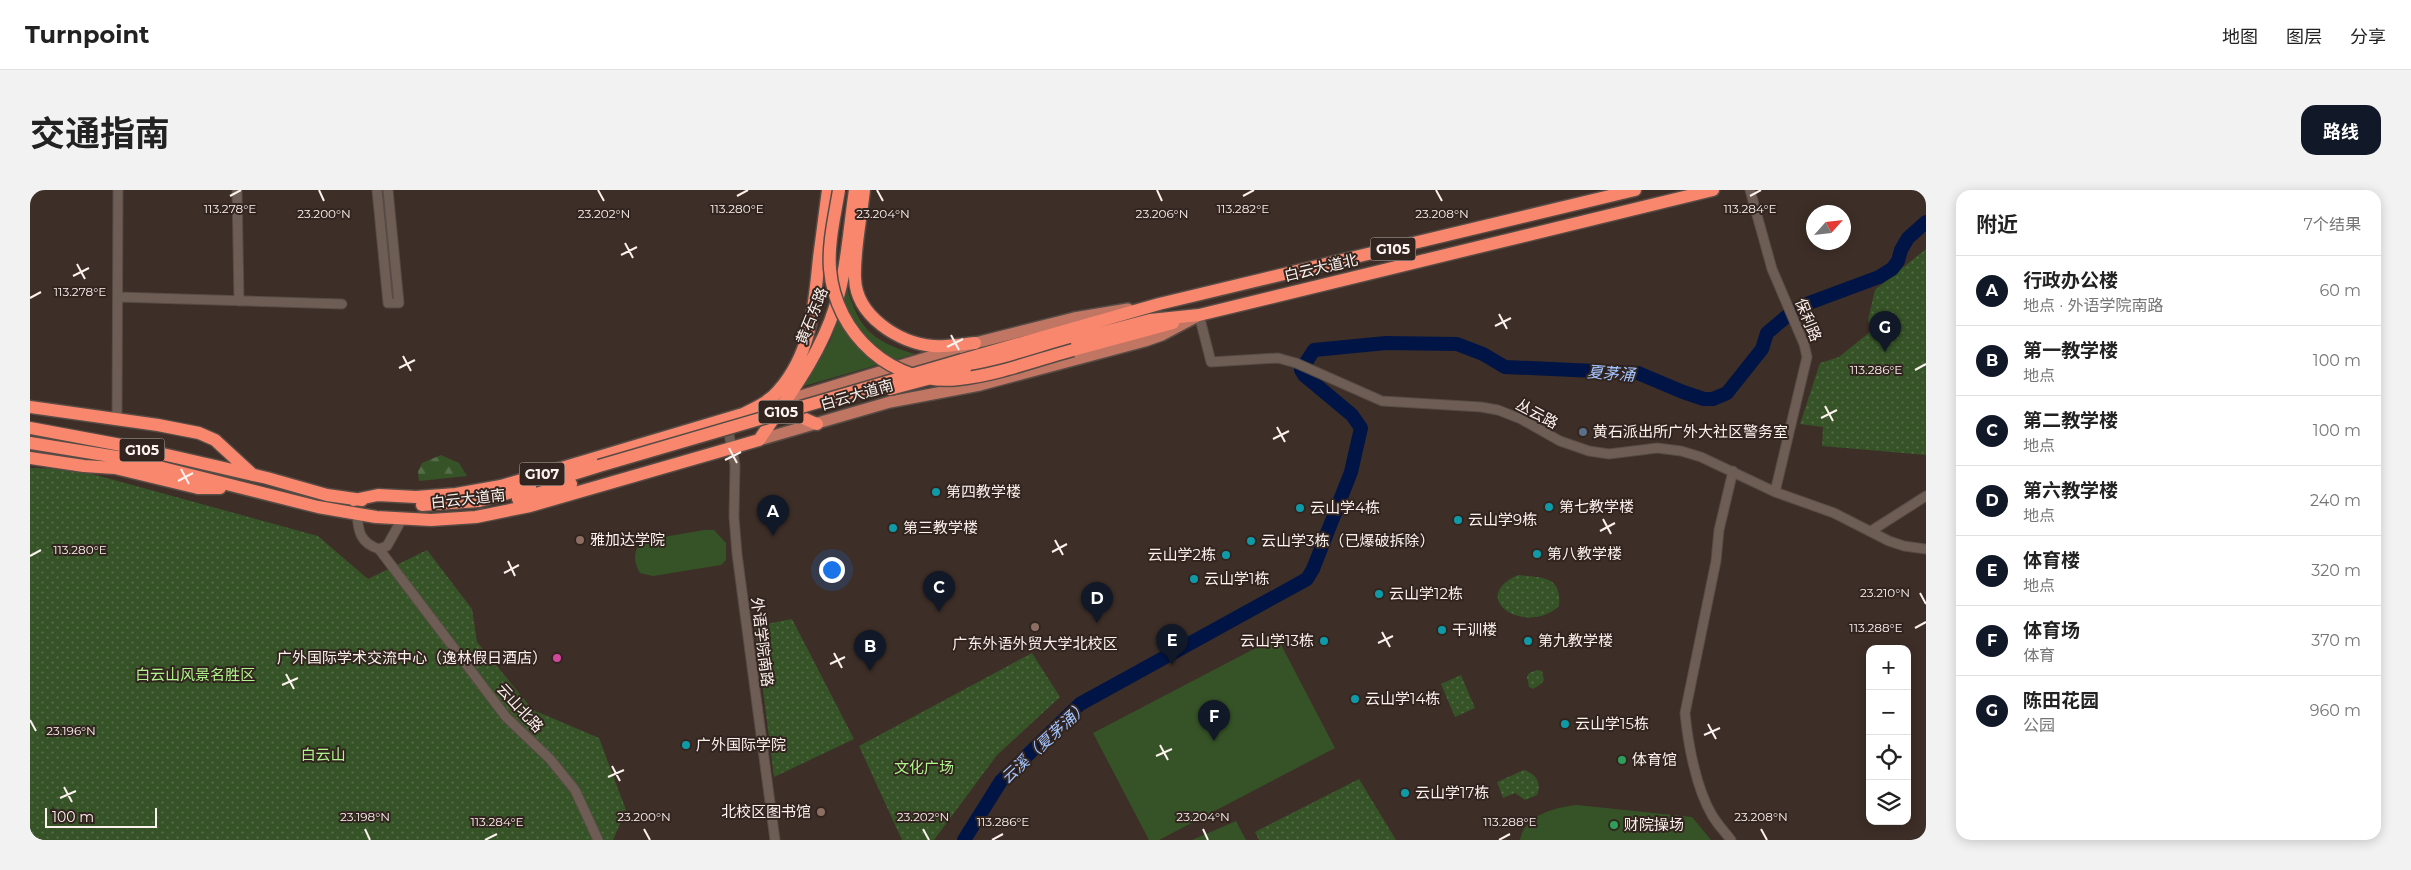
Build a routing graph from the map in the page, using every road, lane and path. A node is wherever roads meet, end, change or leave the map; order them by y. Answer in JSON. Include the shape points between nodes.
{"nodes":[{"id":1,"x":118,"y":190,"type":"edge"},
{"id":2,"x":237,"y":190,"type":"edge"},
{"id":3,"x":377,"y":190,"type":"edge"},
{"id":4,"x":388,"y":190,"type":"edge"},
{"id":5,"x":828,"y":190,"type":"edge"},
{"id":6,"x":839,"y":190,"type":"edge"},
{"id":7,"x":854,"y":190,"type":"edge"},
{"id":8,"x":864,"y":190,"type":"edge"},
{"id":9,"x":1635,"y":190,"type":"edge"},
{"id":10,"x":1713,"y":190,"type":"edge"},
{"id":11,"x":1750,"y":190,"type":"edge"},
{"id":12,"x":820,"y":250,"type":"junction"},
{"id":13,"x":846,"y":256,"type":"junction"},
{"id":14,"x":118,"y":297,"type":"junction"},
{"id":15,"x":239,"y":301,"type":"junction"},
{"id":16,"x":342,"y":304,"type":"dead end"},
{"id":17,"x":1150,"y":307,"type":"junction"},
{"id":18,"x":1200,"y":314,"type":"junction"},
{"id":19,"x":975,"y":343,"type":"junction"},
{"id":20,"x":964,"y":364,"type":"junction"},
{"id":21,"x":784,"y":383,"type":"junction"},
{"id":22,"x":804,"y":394,"type":"junction"},
{"id":23,"x":786,"y":400,"type":"junction"},
{"id":24,"x":30,"y":407,"type":"edge"},
{"id":25,"x":743,"y":414,"type":"junction"},
{"id":26,"x":117,"y":419,"type":"junction"},
{"id":27,"x":725,"y":419,"type":"junction"},
{"id":28,"x":817,"y":424,"type":"junction"},
{"id":29,"x":30,"y":428,"type":"edge"},
{"id":30,"x":759,"y":440,"type":"junction"},
{"id":31,"x":30,"y":443,"type":"edge"},
{"id":32,"x":732,"y":447,"type":"junction"},
{"id":33,"x":30,"y":458,"type":"edge"},
{"id":34,"x":601,"y":470,"type":"junction"},
{"id":35,"x":1733,"y":472,"type":"junction"},
{"id":36,"x":253,"y":475,"type":"junction"},
{"id":37,"x":246,"y":489,"type":"junction"},
{"id":38,"x":1775,"y":492,"type":"junction"},
{"id":39,"x":1926,"y":496,"type":"edge"},
{"id":40,"x":354,"y":500,"type":"junction"},
{"id":41,"x":357,"y":513,"type":"junction"},
{"id":42,"x":402,"y":519,"type":"junction"},
{"id":43,"x":1871,"y":532,"type":"junction"},
{"id":44,"x":379,"y":549,"type":"junction"},
{"id":45,"x":1926,"y":549,"type":"edge"},
{"id":46,"x":598,"y":840,"type":"edge"},
{"id":47,"x":775,"y":840,"type":"edge"},
{"id":48,"x":1731,"y":840,"type":"edge"}],
"edges":[{"from":1,"to":14,"type":"street"},
{"from":2,"to":15,"type":"street"},
{"from":3,"to":4,"type":"street","via":[[388,303],[400,303]]},
{"from":5,"to":12,"type":"highway","name":"黄石东路","number":"G107"},
{"from":6,"to":18,"type":"highway","bridge":true,"via":[[830,268],[835,297],[854,334],[877,356],[901,371],[943,380],[975,376]]},
{"from":7,"to":13,"type":"highway","name":"黄石东路"},
{"from":8,"to":19,"type":"highway","via":[[855,279],[863,304],[881,325],[914,342],[933,346]]},
{"from":9,"to":17,"type":"highway","name":"白云大道北","number":"G105"},
{"from":10,"to":18,"type":"highway","name":"白云大道北","number":"G105"},
{"from":11,"to":38,"type":"street","name":"保利路","via":[[1772,269],[1807,357]]},
{"from":12,"to":13,"type":"highway","via":[[828,264],[838,264]]},
{"from":12,"to":21,"type":"highway","name":"黄石东路","number":"G107","via":[[808,338]]},
{"from":13,"to":23,"type":"highway","name":"黄石东路","via":[[840,292],[830,320],[808,366]]},
{"from":14,"to":15,"type":"street"},
{"from":14,"to":26,"type":"street"},
{"from":15,"to":16,"type":"street"},
{"from":17,"to":19,"type":"main road","name":"白云大道南","via":[[1074,318]]},
{"from":17,"to":20,"type":"highway","name":"白云大道北","number":"G105"},
{"from":18,"to":20,"type":"highway","name":"白云大道北","number":"G105","via":[[1150,320]]},
{"from":18,"to":28,"type":"main road","name":"白云大道南","via":[[1145,341],[980,385],[890,402]]},
{"from":18,"to":35,"type":"street","name":"丛云路","via":[[1211,362],[1272,358],[1296,363],[1374,399],[1498,410],[1521,418],[1560,442],[1589,451],[1609,454],[1670,448],[1701,457]]},
{"from":19,"to":22,"type":"main road","name":"白云大道南"},
{"from":20,"to":34,"type":"highway","name":"白云大道南","number":"G105","bridge":true},
{"from":21,"to":23,"type":"highway"},
{"from":21,"to":25,"type":"highway","name":"黄石东路","number":"G107","via":[[766,402]]},
{"from":22,"to":23,"type":"main road","name":"白云大道南"},
{"from":22,"to":28,"type":"main road","via":[[803,412]]},
{"from":23,"to":25,"type":"main road","name":"白云大道南"},
{"from":23,"to":28,"type":"highway","via":[[793,412]]},
{"from":23,"to":30,"type":"highway","name":"黄石东路"},
{"from":24,"to":26,"type":"highway"},
{"from":25,"to":27,"type":"highway","name":"白云大道南","number":"G107"},
{"from":26,"to":36,"type":"highway","via":[[191,432],[215,440]]},
{"from":27,"to":32,"type":"street","name":"外语学院南路"},
{"from":27,"to":40,"type":"highway","name":"白云大道南","number":"G107","via":[[501,486],[456,494],[378,495]]},
{"from":28,"to":30,"type":"main road","name":"白云大道南"},
{"from":29,"to":36,"type":"highway","name":"白云大道南","number":"G105"},
{"from":30,"to":32,"type":"highway","name":"白云大道南","number":"G107"},
{"from":31,"to":37,"type":"highway","name":"白云大道南","number":"G105","via":[[123,458]]},
{"from":32,"to":42,"type":"highway","name":"白云大道南","number":"G107","via":[[511,511],[451,519]]},
{"from":32,"to":47,"type":"street","name":"外语学院南路","via":[[737,554]]},
{"from":33,"to":37,"type":"highway","via":[[115,468],[198,488]]},
{"from":34,"to":40,"type":"highway","name":"白云大道南","number":"G105","via":[[479,501],[424,505]]},
{"from":34,"to":42,"type":"highway","name":"白云大道南","number":"G105","via":[[503,503]]},
{"from":35,"to":38,"type":"street","name":"丛云路"},
{"from":35,"to":48,"type":"street","via":[[1685,713],[1687,734],[1702,791],[1712,814]]},
{"from":36,"to":40,"type":"highway","name":"白云大道南","number":"G105"},
{"from":37,"to":41,"type":"highway","name":"白云大道南","number":"G105"},
{"from":38,"to":43,"type":"street","name":"丛云路"},
{"from":39,"to":43,"type":"street"},
{"from":41,"to":42,"type":"highway","name":"白云大道南","number":"G105"},
{"from":41,"to":44,"type":"street","name":"云山北路","via":[[360,536],[364,542]]},
{"from":42,"to":44,"type":"street","via":[[387,546]]},
{"from":43,"to":45,"type":"street","name":"丛云路","via":[[1904,546]]},
{"from":44,"to":46,"type":"street","name":"云山北路","via":[[506,717],[550,759],[575,790]]}]}
